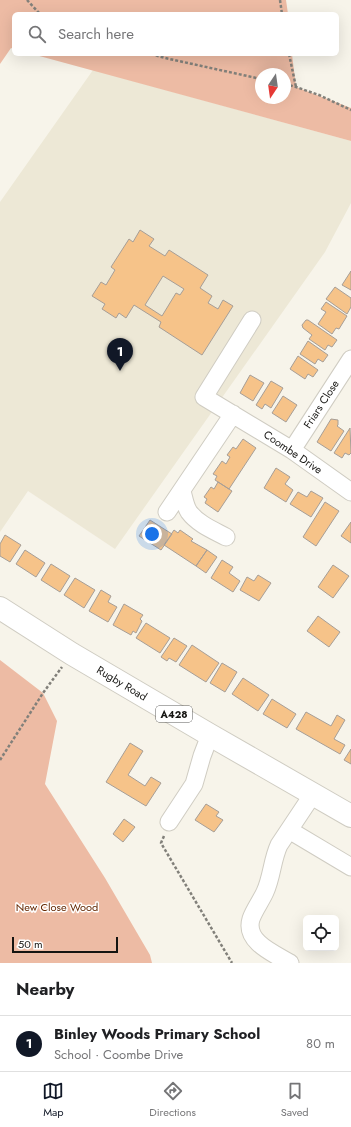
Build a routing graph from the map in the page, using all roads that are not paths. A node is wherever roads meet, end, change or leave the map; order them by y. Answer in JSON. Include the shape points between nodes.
{"nodes":[{"id":1,"x":252,"y":320,"type":"dead end"},
{"id":2,"x":351,"y":359,"type":"edge"},
{"id":3,"x":233,"y":414,"type":"junction"},
{"id":4,"x":292,"y":450,"type":"junction"},
{"id":5,"x":182,"y":491,"type":"junction"},
{"id":6,"x":351,"y":492,"type":"edge"},
{"id":7,"x":167,"y":512,"type":"dead end"},
{"id":8,"x":226,"y":537,"type":"dead end"},
{"id":9,"x":0,"y":608,"type":"edge"},
{"id":10,"x":210,"y":735,"type":"junction"},
{"id":11,"x":313,"y":794,"type":"junction"},
{"id":12,"x":351,"y":816,"type":"edge"},
{"id":13,"x":169,"y":822,"type":"road end"},
{"id":14,"x":289,"y":830,"type":"junction"},
{"id":15,"x":351,"y":866,"type":"edge"},
{"id":16,"x":290,"y":963,"type":"edge"}],
"edges":[{"from":1,"to":3,"type":"street","name":"Coombe Drive","via":[[204,397]]},
{"from":2,"to":4,"type":"street","name":"Friars Close"},
{"from":3,"to":4,"type":"street","name":"Coombe Drive"},
{"from":3,"to":5,"type":"street"},
{"from":4,"to":6,"type":"street","name":"Coombe Drive"},
{"from":5,"to":7,"type":"street"},
{"from":5,"to":8,"type":"street","via":[[189,512],[202,524]]},
{"from":9,"to":10,"type":"main road","name":"Rugby Road","number":"A428","via":[[72,654]]},
{"from":10,"to":11,"type":"main road","name":"Rugby Road","number":"A428"},
{"from":10,"to":13,"type":"street","via":[[194,784]]},
{"from":11,"to":12,"type":"main road","name":"Rugby Road","number":"A428"},
{"from":11,"to":14,"type":"street"},
{"from":14,"to":15,"type":"street"},
{"from":14,"to":16,"type":"street","via":[[275,853],[265,892],[253,914],[250,926],[251,933],[260,945]]}]}
